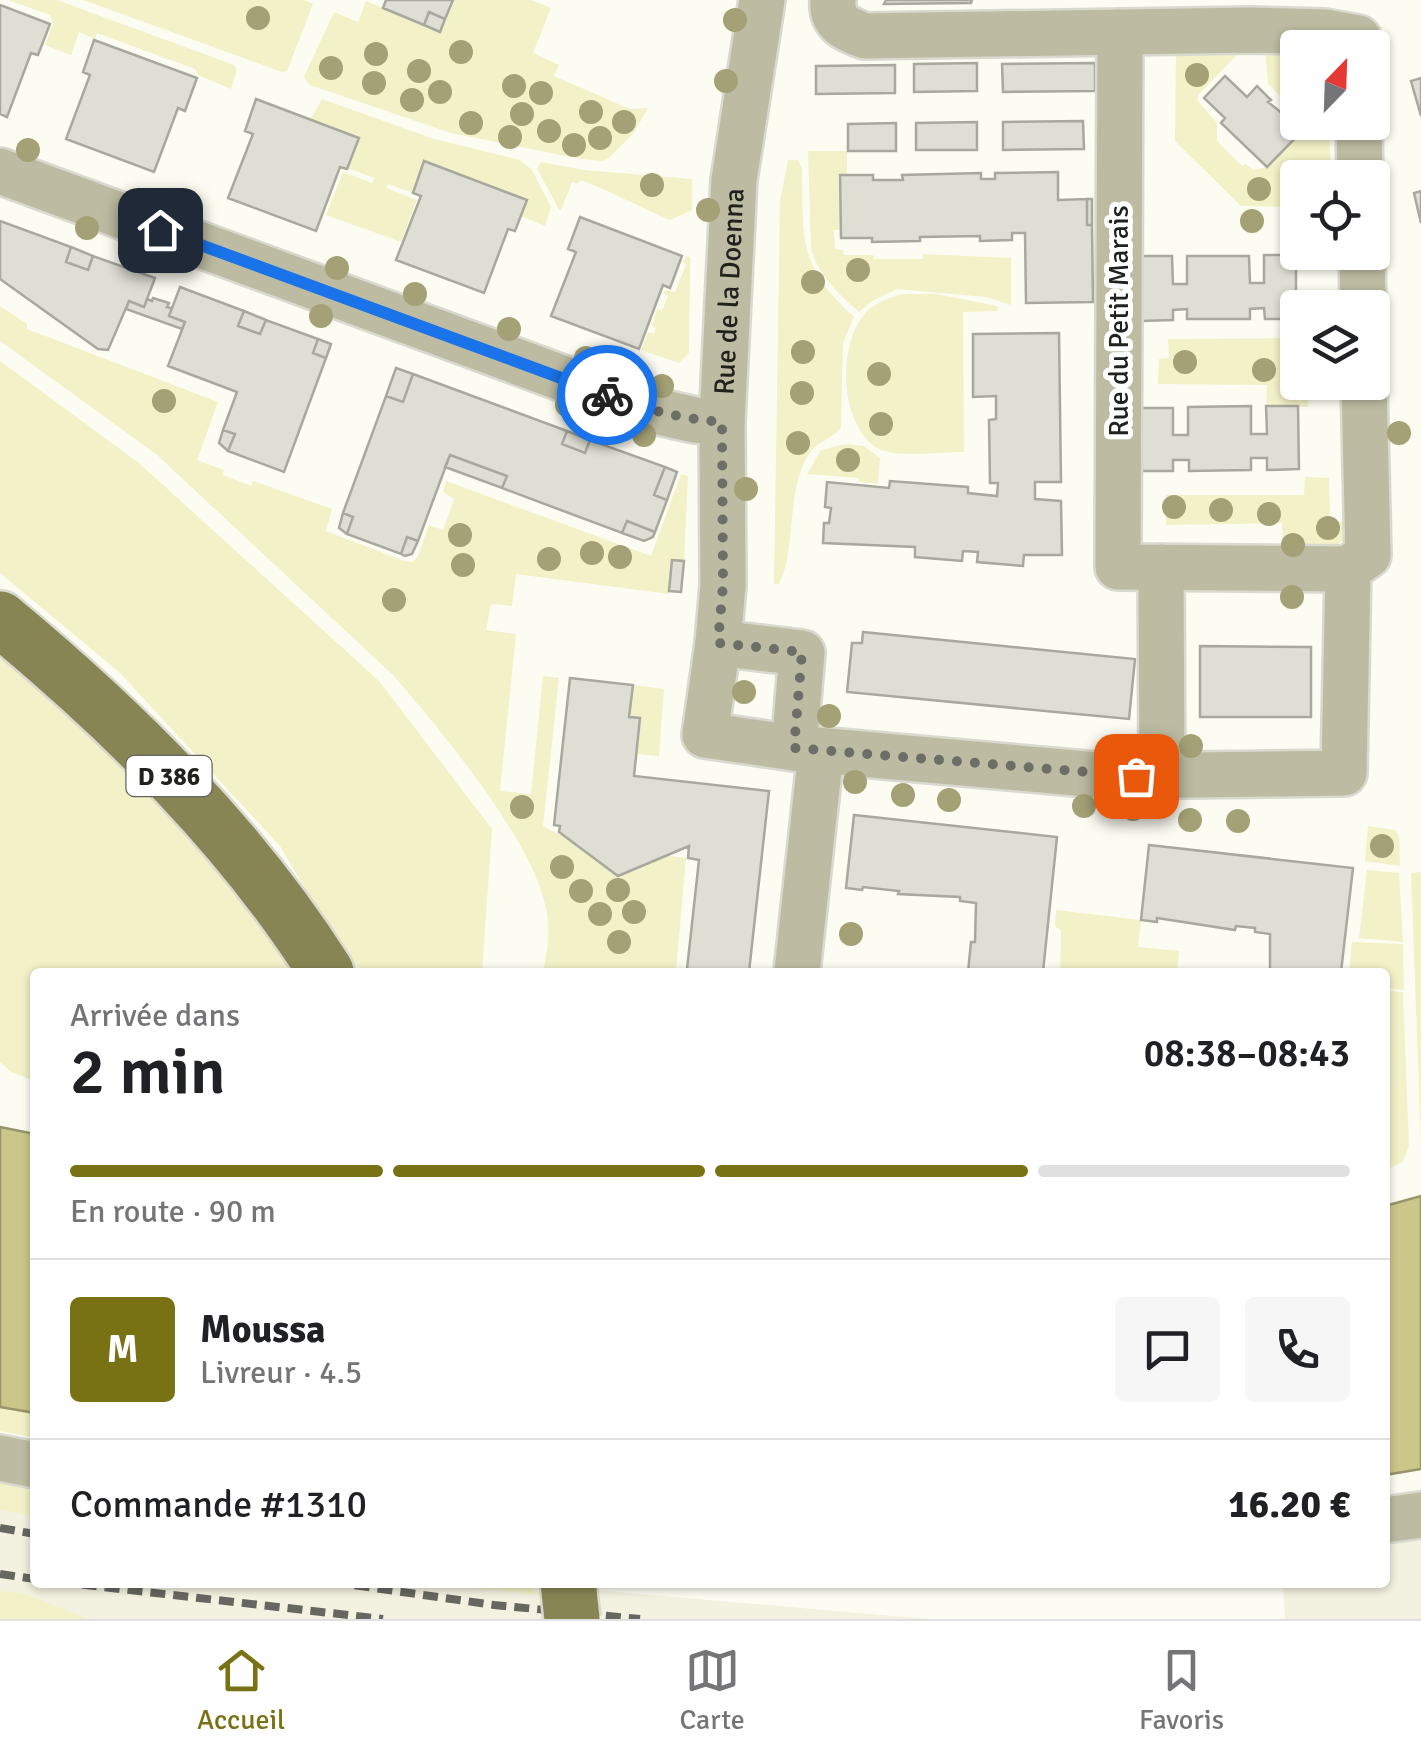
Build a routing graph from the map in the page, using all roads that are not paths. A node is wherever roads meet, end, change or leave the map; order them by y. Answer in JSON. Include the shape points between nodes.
{"nodes":[{"id":1,"x":762,"y":0,"type":"edge"},
{"id":2,"x":833,"y":0,"type":"edge"},
{"id":3,"x":1356,"y":28,"type":"edge"},
{"id":4,"x":1120,"y":32,"type":"junction"},
{"id":5,"x":0,"y":171,"type":"edge"},
{"id":6,"x":1364,"y":400,"type":"edge"},
{"id":7,"x":722,"y":422,"type":"junction"},
{"id":8,"x":1161,"y":567,"type":"junction"},
{"id":9,"x":1348,"y":569,"type":"junction"},
{"id":10,"x":0,"y":620,"type":"edge"},
{"id":11,"x":718,"y":643,"type":"junction"},
{"id":12,"x":808,"y":750,"type":"junction"},
{"id":13,"x":1162,"y":776,"type":"junction"},
{"id":14,"x":320,"y":963,"type":"edge"},
{"id":15,"x":797,"y":968,"type":"edge"},
{"id":16,"x":0,"y":1458,"type":"edge"},
{"id":17,"x":30,"y":1465,"type":"edge"},
{"id":18,"x":1421,"y":1515,"type":"edge"},
{"id":19,"x":1390,"y":1519,"type":"edge"},
{"id":20,"x":569,"y":1588,"type":"edge"},
{"id":21,"x":572,"y":1619,"type":"edge"}],
"edges":[{"from":1,"to":7,"type":"street","name":"Rue de la Doenna","via":[[734,180]]},
{"from":2,"to":4,"type":"street","via":[[835,18],[865,36]]},
{"from":3,"to":4,"type":"street"},
{"from":4,"to":8,"type":"street","name":"Rue du Petit Marais","via":[[1118,568]]},
{"from":5,"to":7,"type":"street","via":[[646,410]]},
{"from":6,"to":9,"type":"street","via":[[1368,556]]},
{"from":7,"to":11,"type":"street","name":"Rue de la Doenna"},
{"from":8,"to":9,"type":"street","name":"Rue du Petit Marais"},
{"from":8,"to":13,"type":"street"},
{"from":9,"to":13,"type":"street","name":"Rue de la Doenna","via":[[1344,774]]},
{"from":10,"to":14,"type":"main road","number":"D 386","via":[[145,750],[258,877]]},
{"from":11,"to":12,"type":"street","via":[[802,652]]},
{"from":11,"to":12,"type":"street","name":"Rue de la Doenna","via":[[706,735]]},
{"from":12,"to":13,"type":"street","name":"Rue de la Doenna"},
{"from":12,"to":15,"type":"street"},
{"from":16,"to":17,"type":"street"},
{"from":18,"to":19,"type":"street"},
{"from":20,"to":21,"type":"main road","bridge":true}]}
